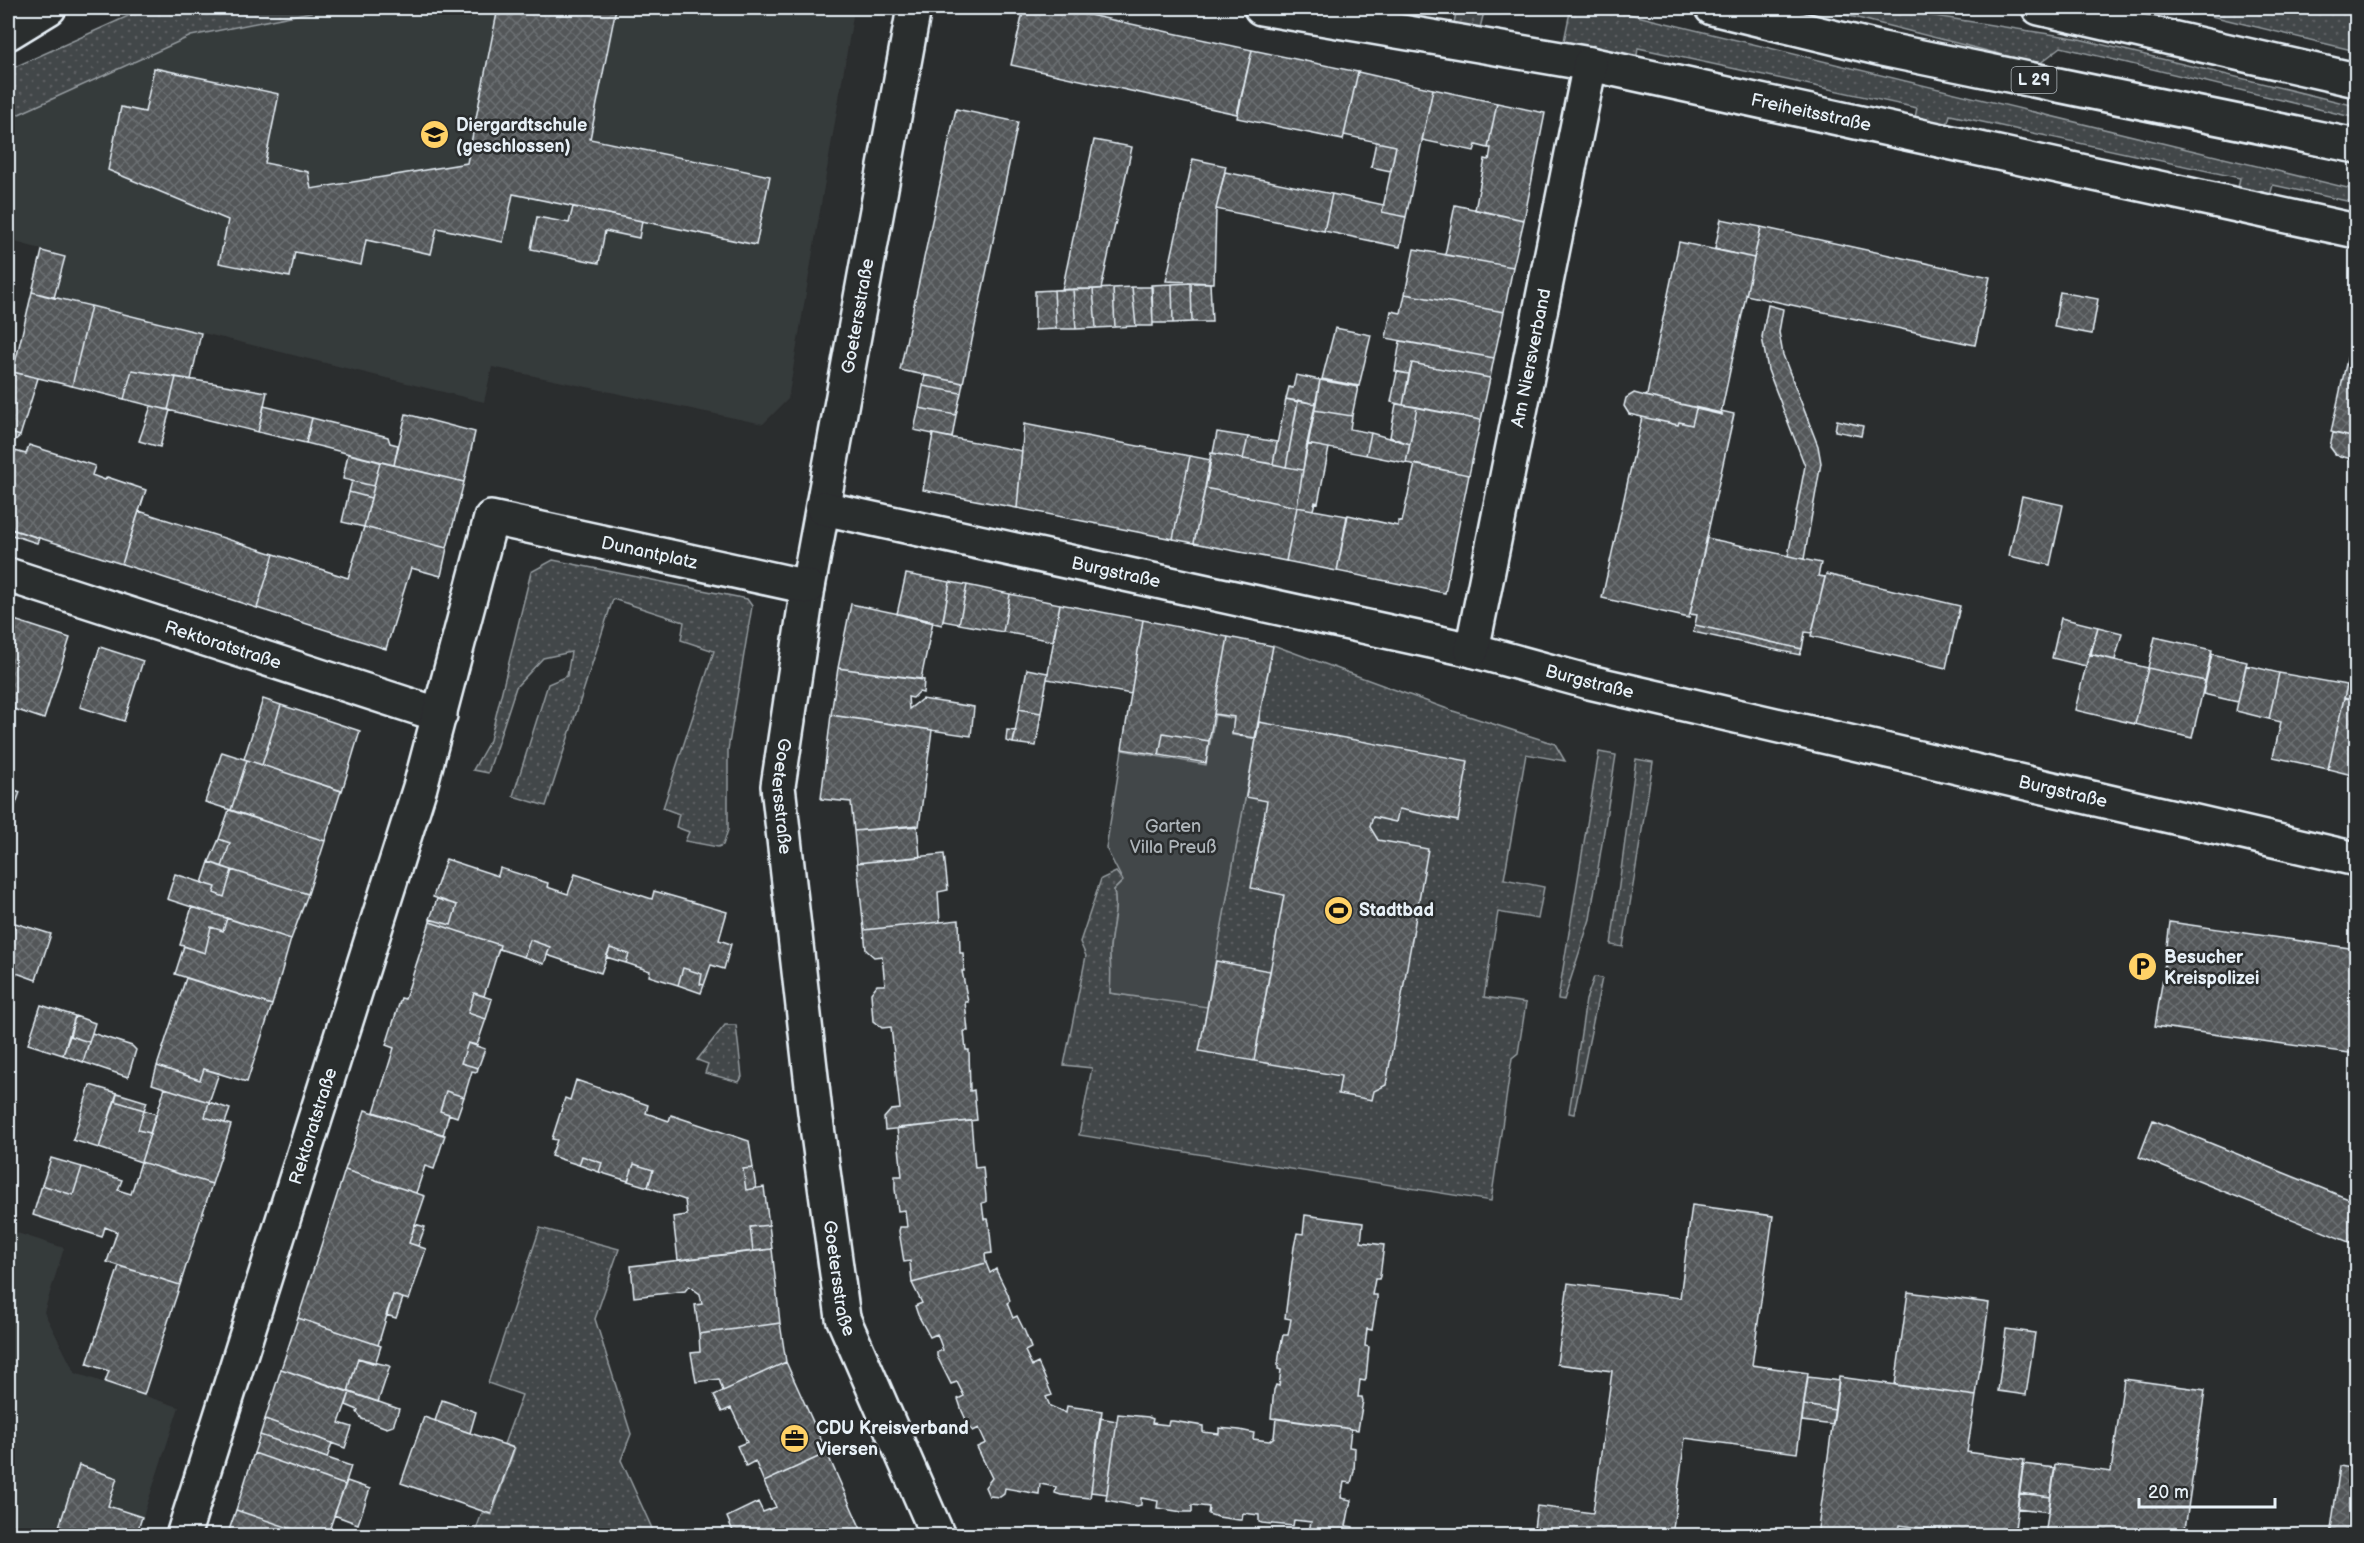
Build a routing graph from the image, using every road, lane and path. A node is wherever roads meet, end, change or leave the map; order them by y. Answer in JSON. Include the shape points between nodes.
{"nodes":[{"id":1,"x":49,"y":8,"type":"edge"},
{"id":2,"x":914,"y":8,"type":"edge"},
{"id":3,"x":1261,"y":8,"type":"edge"},
{"id":4,"x":1712,"y":8,"type":"edge"},
{"id":5,"x":2039,"y":8,"type":"edge"},
{"id":6,"x":8,"y":33,"type":"edge"},
{"id":7,"x":1590,"y":64,"type":"junction"},
{"id":8,"x":2356,"y":80,"type":"edge"},
{"id":9,"x":2356,"y":146,"type":"edge"},
{"id":10,"x":2356,"y":231,"type":"edge"},
{"id":11,"x":823,"y":508,"type":"junction"},
{"id":12,"x":491,"y":518,"type":"joint"},
{"id":13,"x":8,"y":575,"type":"edge"},
{"id":14,"x":808,"y":587,"type":"junction"},
{"id":15,"x":1472,"y":651,"type":"junction"},
{"id":16,"x":440,"y":715,"type":"junction"},
{"id":17,"x":2356,"y":859,"type":"edge"},
{"id":18,"x":183,"y":1536,"type":"edge"},
{"id":19,"x":938,"y":1536,"type":"edge"}],
"edges":[{"from":1,"to":6,"type":"street"},
{"from":2,"to":11,"type":"street","name":"Goetersstraße"},
{"from":3,"to":7,"type":"street","name":"Freiheitsstraße"},
{"from":4,"to":9,"type":"street","number":"L 29","via":[[1882,49]]},
{"from":5,"to":8,"type":"street"},
{"from":7,"to":10,"type":"street","name":"Freiheitsstraße"},
{"from":7,"to":15,"type":"street","name":"Am Niersverband"},
{"from":11,"to":14,"type":"street","name":"Goetersstraße"},
{"from":11,"to":15,"type":"street","name":"Burgstraße"},
{"from":12,"to":14,"type":"street","name":"Dunantplatz"},
{"from":12,"to":16,"type":"street","name":"Rektoratstraße"},
{"from":13,"to":16,"type":"street","name":"Rektoratstraße"},
{"from":14,"to":19,"type":"street","name":"Goetersstraße","via":[[778,786],[843,1318]]},
{"from":15,"to":17,"type":"street","name":"Burgstraße","via":[[1588,682]]},
{"from":16,"to":18,"type":"street","name":"Rektoratstraße"}]}
